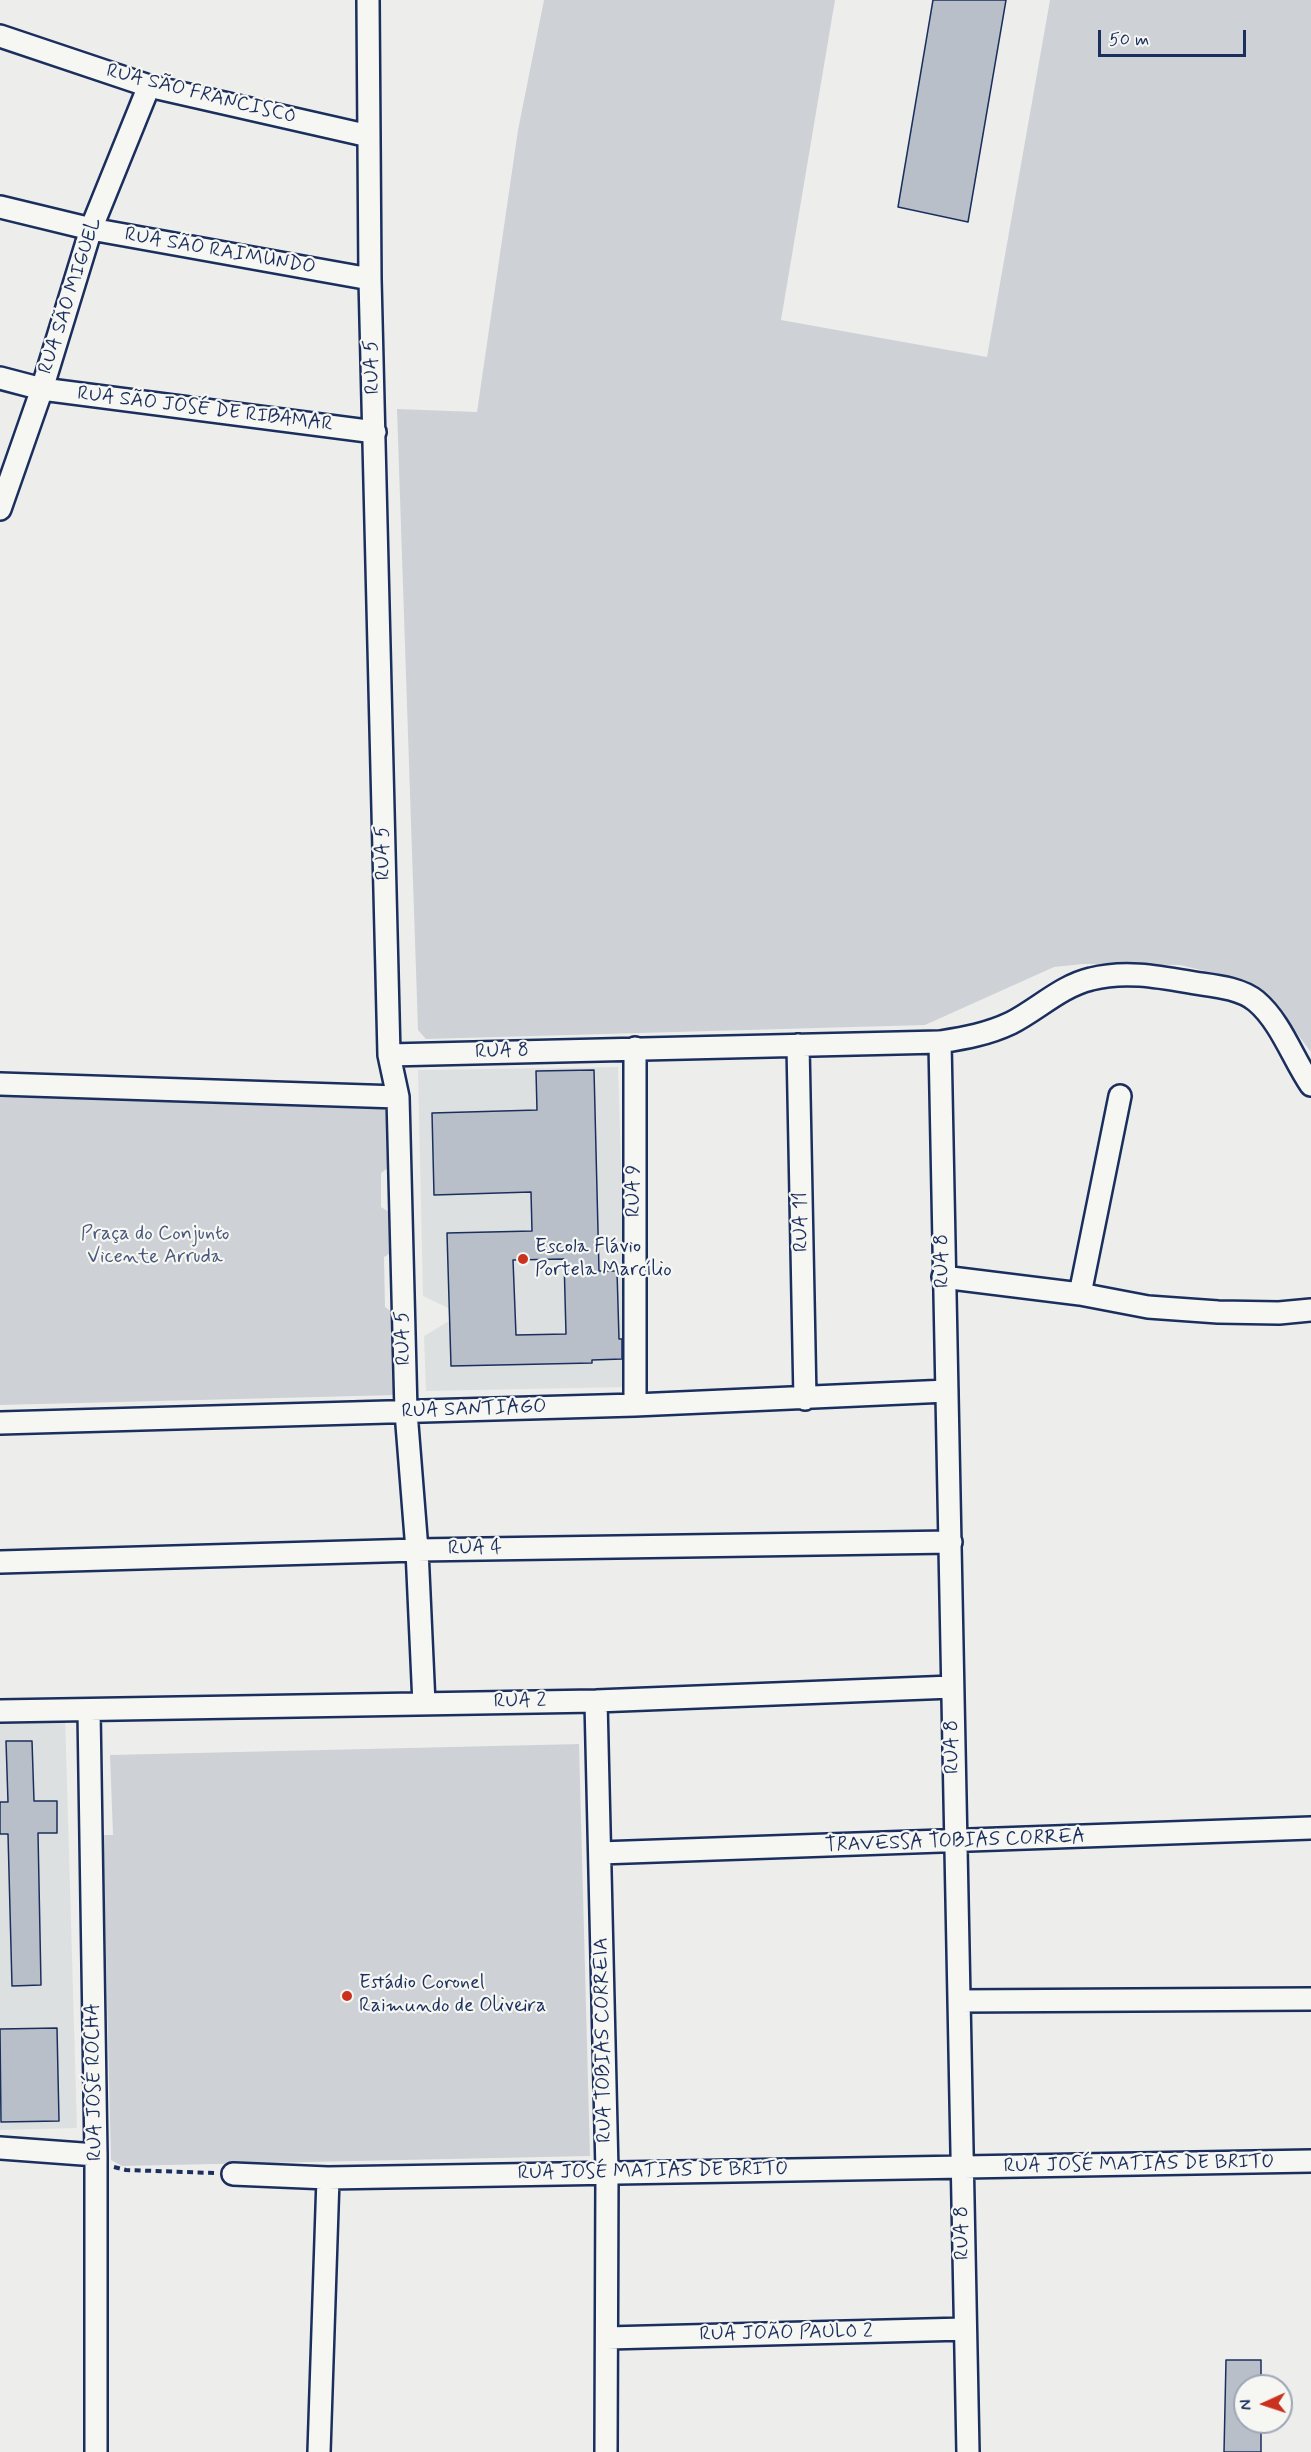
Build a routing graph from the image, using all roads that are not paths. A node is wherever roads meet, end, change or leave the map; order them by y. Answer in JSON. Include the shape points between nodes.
{"nodes":[{"id":1,"x":368,"y":0,"type":"edge"},
{"id":2,"x":0,"y":36,"type":"edge"},
{"id":3,"x":149,"y":86,"type":"junction"},
{"id":4,"x":369,"y":136,"type":"junction"},
{"id":5,"x":0,"y":207,"type":"edge"},
{"id":6,"x":91,"y":229,"type":"junction"},
{"id":7,"x":370,"y":279,"type":"junction"},
{"id":8,"x":0,"y":378,"type":"edge"},
{"id":9,"x":42,"y":389,"type":"junction"},
{"id":10,"x":375,"y":432,"type":"junction"},
{"id":11,"x":0,"y":509,"type":"edge"},
{"id":12,"x":940,"y":1042,"type":"junction"},
{"id":13,"x":798,"y":1045,"type":"junction"},
{"id":14,"x":634,"y":1048,"type":"junction"},
{"id":15,"x":389,"y":1055,"type":"junction"},
{"id":16,"x":0,"y":1084,"type":"edge"},
{"id":17,"x":1311,"y":1085,"type":"edge"},
{"id":18,"x":1120,"y":1096,"type":"dead end"},
{"id":19,"x":398,"y":1097,"type":"junction"},
{"id":20,"x":943,"y":1277,"type":"junction"},
{"id":21,"x":1080,"y":1294,"type":"junction"},
{"id":22,"x":1311,"y":1310,"type":"edge"},
{"id":23,"x":947,"y":1391,"type":"junction"},
{"id":24,"x":805,"y":1399,"type":"junction"},
{"id":25,"x":635,"y":1405,"type":"junction"},
{"id":26,"x":406,"y":1412,"type":"junction"},
{"id":27,"x":0,"y":1423,"type":"edge"},
{"id":28,"x":951,"y":1542,"type":"junction"},
{"id":29,"x":417,"y":1550,"type":"junction"},
{"id":30,"x":0,"y":1562,"type":"edge"},
{"id":31,"x":952,"y":1687,"type":"junction"},
{"id":32,"x":596,"y":1701,"type":"junction"},
{"id":33,"x":424,"y":1704,"type":"junction"},
{"id":34,"x":0,"y":1711,"type":"edge"},
{"id":35,"x":89,"y":1711,"type":"junction"},
{"id":36,"x":1311,"y":1828,"type":"edge"},
{"id":37,"x":955,"y":1843,"type":"junction"},
{"id":38,"x":600,"y":1854,"type":"junction"},
{"id":39,"x":1311,"y":2000,"type":"edge"},
{"id":40,"x":959,"y":2001,"type":"junction"},
{"id":41,"x":0,"y":2148,"type":"edge"},
{"id":42,"x":96,"y":2155,"type":"junction"},
{"id":43,"x":1311,"y":2161,"type":"edge"},
{"id":44,"x":962,"y":2169,"type":"junction"},
{"id":45,"x":607,"y":2171,"type":"junction"},
{"id":46,"x":232,"y":2174,"type":"road end"},
{"id":47,"x":328,"y":2178,"type":"junction"},
{"id":48,"x":965,"y":2329,"type":"junction"},
{"id":49,"x":607,"y":2338,"type":"junction"},
{"id":50,"x":96,"y":2452,"type":"edge"},
{"id":51,"x":319,"y":2452,"type":"edge"},
{"id":52,"x":606,"y":2452,"type":"edge"},
{"id":53,"x":968,"y":2452,"type":"edge"}],
"edges":[{"from":1,"to":4,"type":"street","name":"RUA 5"},
{"from":2,"to":3,"type":"street","name":"RUA SÃO FRANCISCO"},
{"from":3,"to":4,"type":"street","name":"RUA SÃO FRANCISCO"},
{"from":3,"to":6,"type":"street","name":"RUA SÃO MIGUEL"},
{"from":4,"to":7,"type":"street","name":"RUA 5"},
{"from":5,"to":6,"type":"street","name":"RUA SÃO RAIMUNDO"},
{"from":6,"to":7,"type":"street","name":"RUA SÃO RAIMUNDO"},
{"from":6,"to":9,"type":"street","name":"RUA SÃO MIGUEL"},
{"from":7,"to":10,"type":"street","name":"RUA 5"},
{"from":8,"to":9,"type":"street","name":"RUA SÃO JOSÉ DE RIBAMAR"},
{"from":9,"to":10,"type":"street","name":"RUA SÃO JOSÉ DE RIBAMAR"},
{"from":9,"to":11,"type":"street","name":"RUA SÃO MIGUEL"},
{"from":10,"to":15,"type":"street","name":"RUA 5"},
{"from":12,"to":13,"type":"street","name":"RUA 8"},
{"from":12,"to":17,"type":"street","name":"RUA 8","via":[[979,1036],[1012,1023],[1088,979],[1114,974],[1149,975],[1236,991],[1254,1000],[1274,1024]]},
{"from":12,"to":20,"type":"street","name":"RUA 8"},
{"from":13,"to":14,"type":"street","name":"RUA 8"},
{"from":13,"to":24,"type":"street","name":"RUA 11"},
{"from":14,"to":15,"type":"street","name":"RUA 8"},
{"from":14,"to":25,"type":"street","name":"RUA 9"},
{"from":15,"to":19,"type":"street","name":"RUA 5"},
{"from":16,"to":19,"type":"street"},
{"from":18,"to":21,"type":"street"},
{"from":19,"to":26,"type":"street","name":"RUA 5"},
{"from":20,"to":21,"type":"street"},
{"from":20,"to":23,"type":"street","name":"RUA 8"},
{"from":21,"to":22,"type":"street","via":[[1148,1307],[1218,1312]]},
{"from":23,"to":24,"type":"street","name":"RUA SANTIAGO"},
{"from":23,"to":28,"type":"street","name":"RUA 8"},
{"from":24,"to":25,"type":"street","name":"RUA SANTIAGO"},
{"from":25,"to":26,"type":"street","name":"RUA SANTIAGO"},
{"from":26,"to":27,"type":"street","name":"RUA SANTIAGO"},
{"from":26,"to":29,"type":"street","name":"RUA 5"},
{"from":28,"to":29,"type":"street","name":"RUA 4"},
{"from":28,"to":31,"type":"street","name":"RUA 8"},
{"from":29,"to":30,"type":"street","name":"RUA 4"},
{"from":29,"to":33,"type":"street","name":"RUA 5"},
{"from":31,"to":32,"type":"street","name":"RUA 2"},
{"from":31,"to":37,"type":"street","name":"RUA 8"},
{"from":32,"to":33,"type":"street","name":"RUA 2"},
{"from":32,"to":38,"type":"street","name":"RUA TOBIAS CORREIA"},
{"from":33,"to":35,"type":"street","name":"RUA 2"},
{"from":34,"to":35,"type":"street","name":"RUA 2"},
{"from":35,"to":42,"type":"street","name":"RUA JOSÉ ROCHA"},
{"from":36,"to":37,"type":"street","name":"TRAVESSA TOBIAS CORREA"},
{"from":37,"to":38,"type":"street","name":"TRAVESSA TOBIAS CORREA"},
{"from":37,"to":40,"type":"street","name":"RUA 8"},
{"from":38,"to":45,"type":"street","name":"RUA TOBIAS CORREIA"},
{"from":39,"to":40,"type":"street"},
{"from":40,"to":44,"type":"street","name":"RUA 8"},
{"from":41,"to":42,"type":"street"},
{"from":42,"to":50,"type":"street","name":"RUA JOSÉ ROCHA"},
{"from":43,"to":44,"type":"street","name":"RUA JOSÉ MATIAS DE BRITO"},
{"from":44,"to":45,"type":"street","name":"RUA JOSÉ MATIAS DE BRITO"},
{"from":44,"to":48,"type":"street","name":"RUA 8"},
{"from":45,"to":47,"type":"street","name":"RUA JOSÉ MATIAS DE BRITO"},
{"from":45,"to":49,"type":"street","name":"RUA TOBIAS CORREIA"},
{"from":46,"to":47,"type":"street","name":"RUA JOSÉ MATIAS DE BRITO"},
{"from":47,"to":51,"type":"street"},
{"from":48,"to":49,"type":"street","name":"RUA JOÃO PAULO 2"},
{"from":48,"to":53,"type":"street","name":"RUA 8"},
{"from":49,"to":52,"type":"street","name":"RUA TOBIAS CORREIA"}]}
